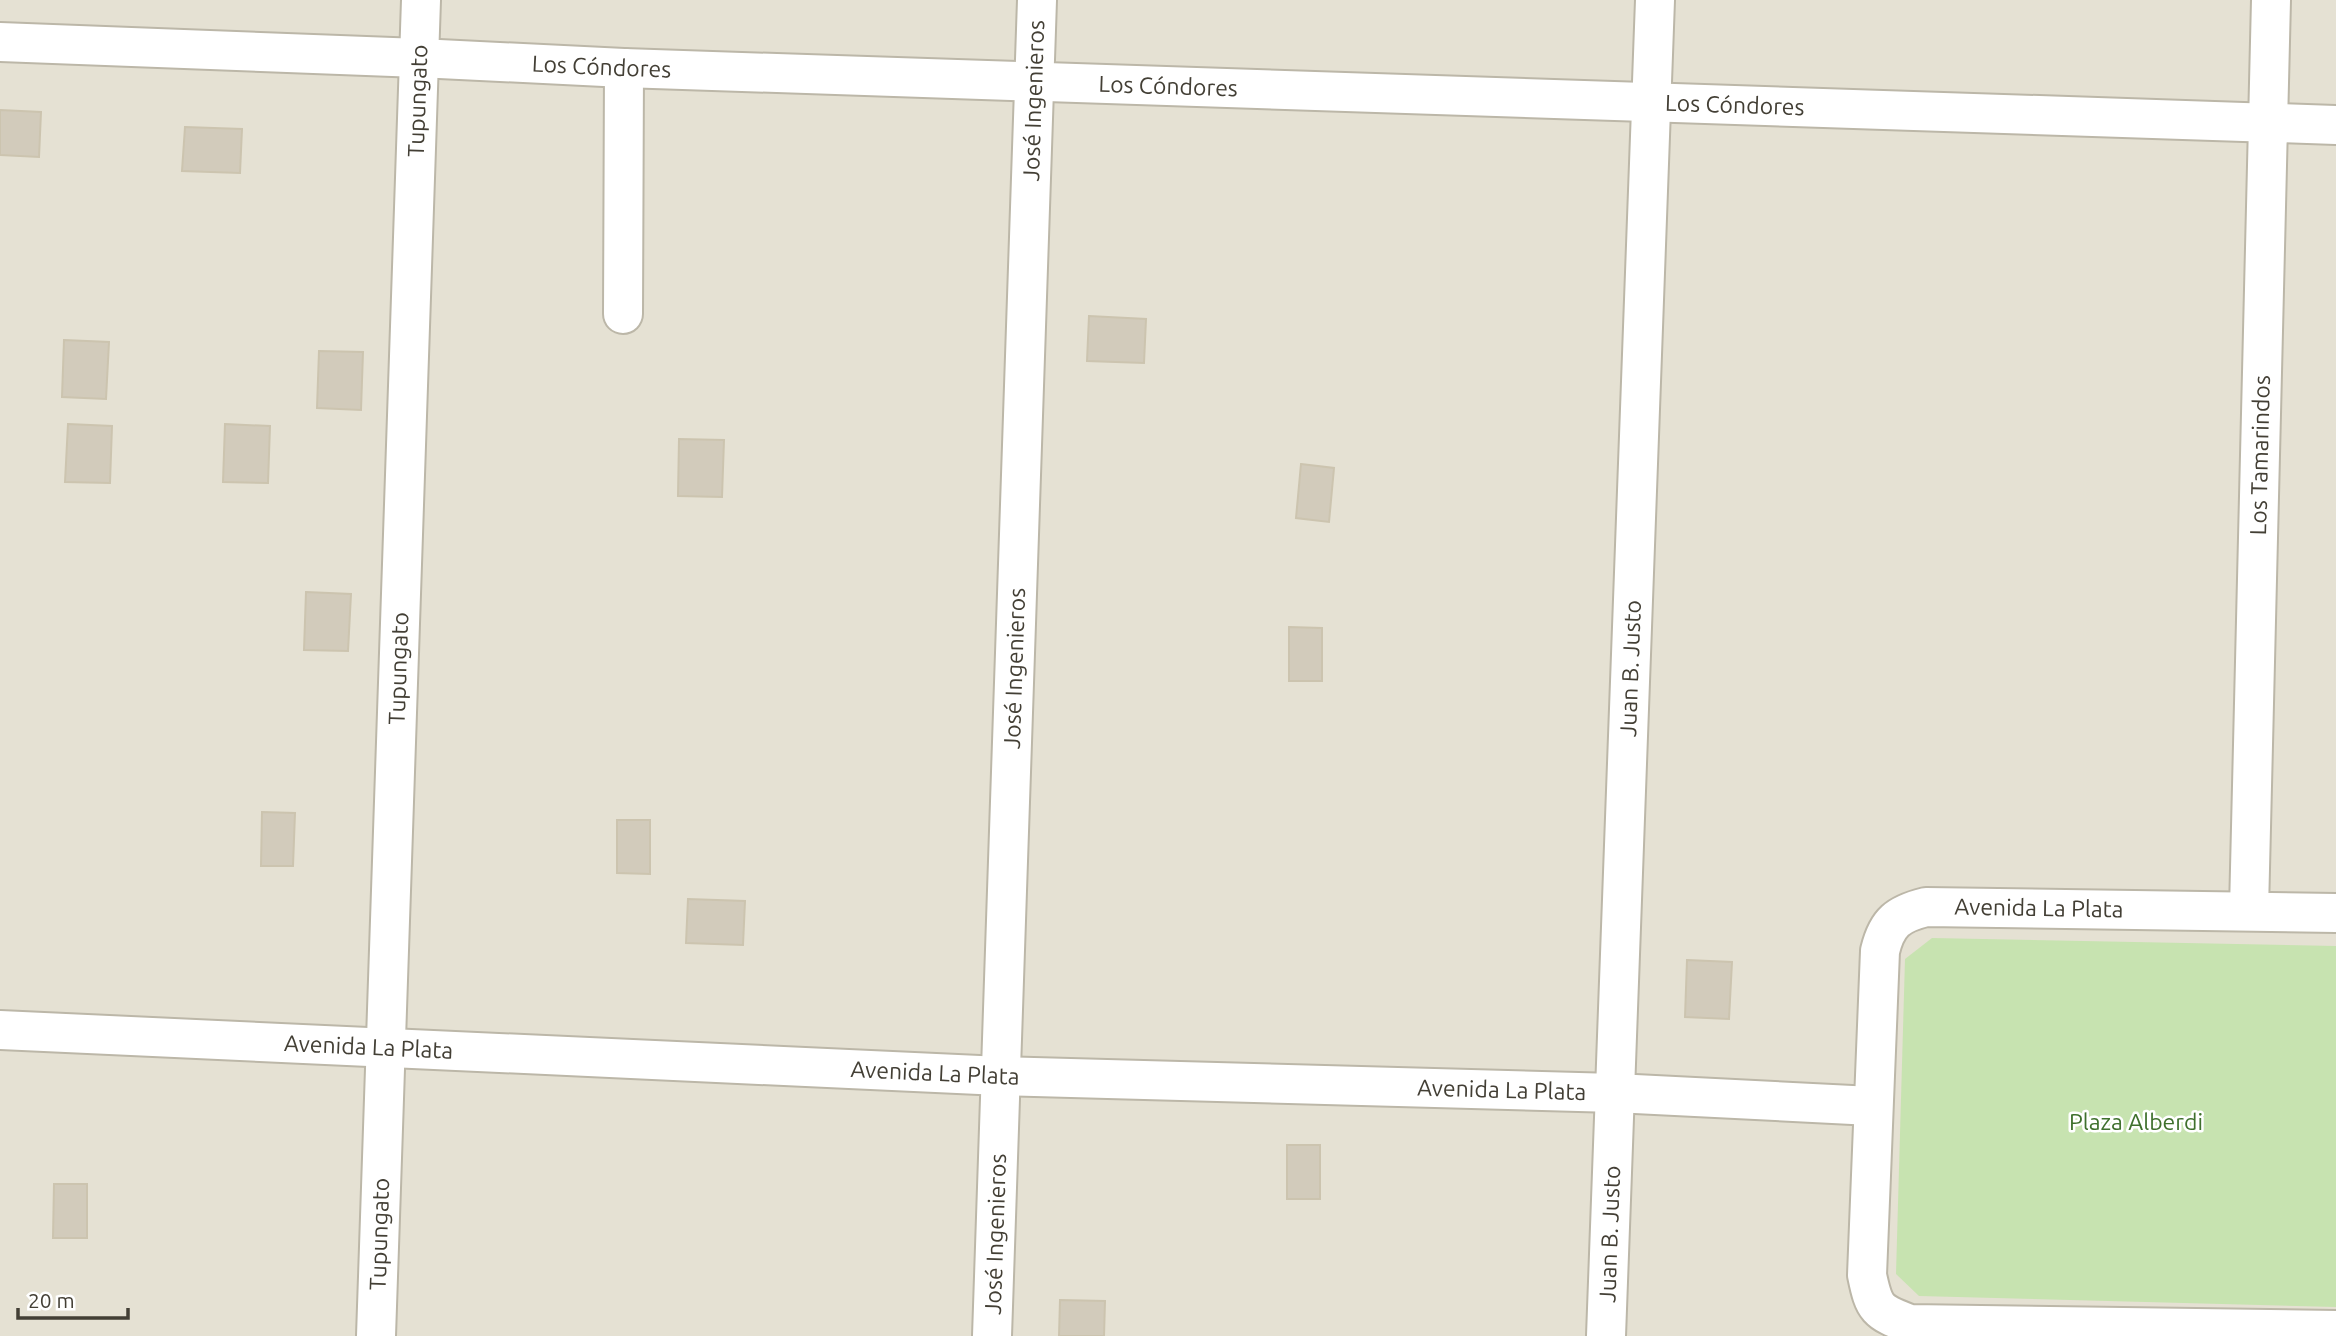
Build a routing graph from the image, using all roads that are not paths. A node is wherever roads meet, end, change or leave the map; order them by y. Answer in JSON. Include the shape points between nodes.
{"nodes":[{"id":1,"x":421,"y":0,"type":"edge"},
{"id":2,"x":1037,"y":0,"type":"edge"},
{"id":3,"x":1655,"y":0,"type":"edge"},
{"id":4,"x":2272,"y":0,"type":"edge"},
{"id":5,"x":0,"y":42,"type":"edge"},
{"id":6,"x":419,"y":58,"type":"junction"},
{"id":7,"x":624,"y":68,"type":"junction"},
{"id":8,"x":1034,"y":80,"type":"junction"},
{"id":9,"x":1651,"y":101,"type":"junction"},
{"id":10,"x":2267,"y":122,"type":"junction"},
{"id":11,"x":2336,"y":125,"type":"edge"},
{"id":12,"x":623,"y":314,"type":"dead end"},
{"id":13,"x":2249,"y":910,"type":"junction"},
{"id":14,"x":2336,"y":913,"type":"edge"},
{"id":15,"x":0,"y":1030,"type":"edge"},
{"id":16,"x":385,"y":1048,"type":"junction"},
{"id":17,"x":1001,"y":1076,"type":"junction"},
{"id":18,"x":1615,"y":1093,"type":"junction"},
{"id":19,"x":1872,"y":1107,"type":"junction"},
{"id":20,"x":2336,"y":1330,"type":"edge"},
{"id":21,"x":2231,"y":1332,"type":"edge"},
{"id":22,"x":376,"y":1336,"type":"edge"},
{"id":23,"x":992,"y":1336,"type":"edge"},
{"id":24,"x":1606,"y":1336,"type":"edge"}],
"edges":[{"from":1,"to":6,"type":"street","name":"Tupungato"},
{"from":2,"to":8,"type":"street","name":"José Ingenieros"},
{"from":3,"to":9,"type":"street","name":"Juan B. Justo"},
{"from":4,"to":10,"type":"street","name":"Los Tamarindos"},
{"from":5,"to":6,"type":"street","name":"Los Cóndores"},
{"from":6,"to":7,"type":"street","name":"Los Cóndores"},
{"from":6,"to":16,"type":"street","name":"Tupungato"},
{"from":7,"to":8,"type":"street","name":"Los Cóndores"},
{"from":7,"to":12,"type":"street"},
{"from":8,"to":9,"type":"street","name":"Los Cóndores"},
{"from":8,"to":17,"type":"street","name":"José Ingenieros"},
{"from":9,"to":10,"type":"street","name":"Los Cóndores"},
{"from":9,"to":18,"type":"street","name":"Juan B. Justo"},
{"from":10,"to":11,"type":"street","name":"Los Cóndores"},
{"from":10,"to":13,"type":"street","name":"Los Tamarindos"},
{"from":13,"to":14,"type":"street","name":"Avenida La Plata"},
{"from":13,"to":19,"type":"street","name":"Avenida La Plata","via":[[1926,907],[1908,912],[1884,933],[1880,951]]},
{"from":15,"to":16,"type":"street","name":"Avenida La Plata"},
{"from":16,"to":17,"type":"street","name":"Avenida La Plata"},
{"from":16,"to":22,"type":"street","name":"Tupungato"},
{"from":17,"to":18,"type":"street","name":"Avenida La Plata"},
{"from":17,"to":23,"type":"street","name":"José Ingenieros"},
{"from":18,"to":19,"type":"street","name":"Avenida La Plata"},
{"from":18,"to":24,"type":"street","name":"Juan B. Justo"},
{"from":19,"to":21,"type":"street","name":"Avenida La Plata","via":[[1867,1275],[1879,1310],[1910,1324]]},
{"from":20,"to":21,"type":"street","name":"Avenida La Plata"}]}
